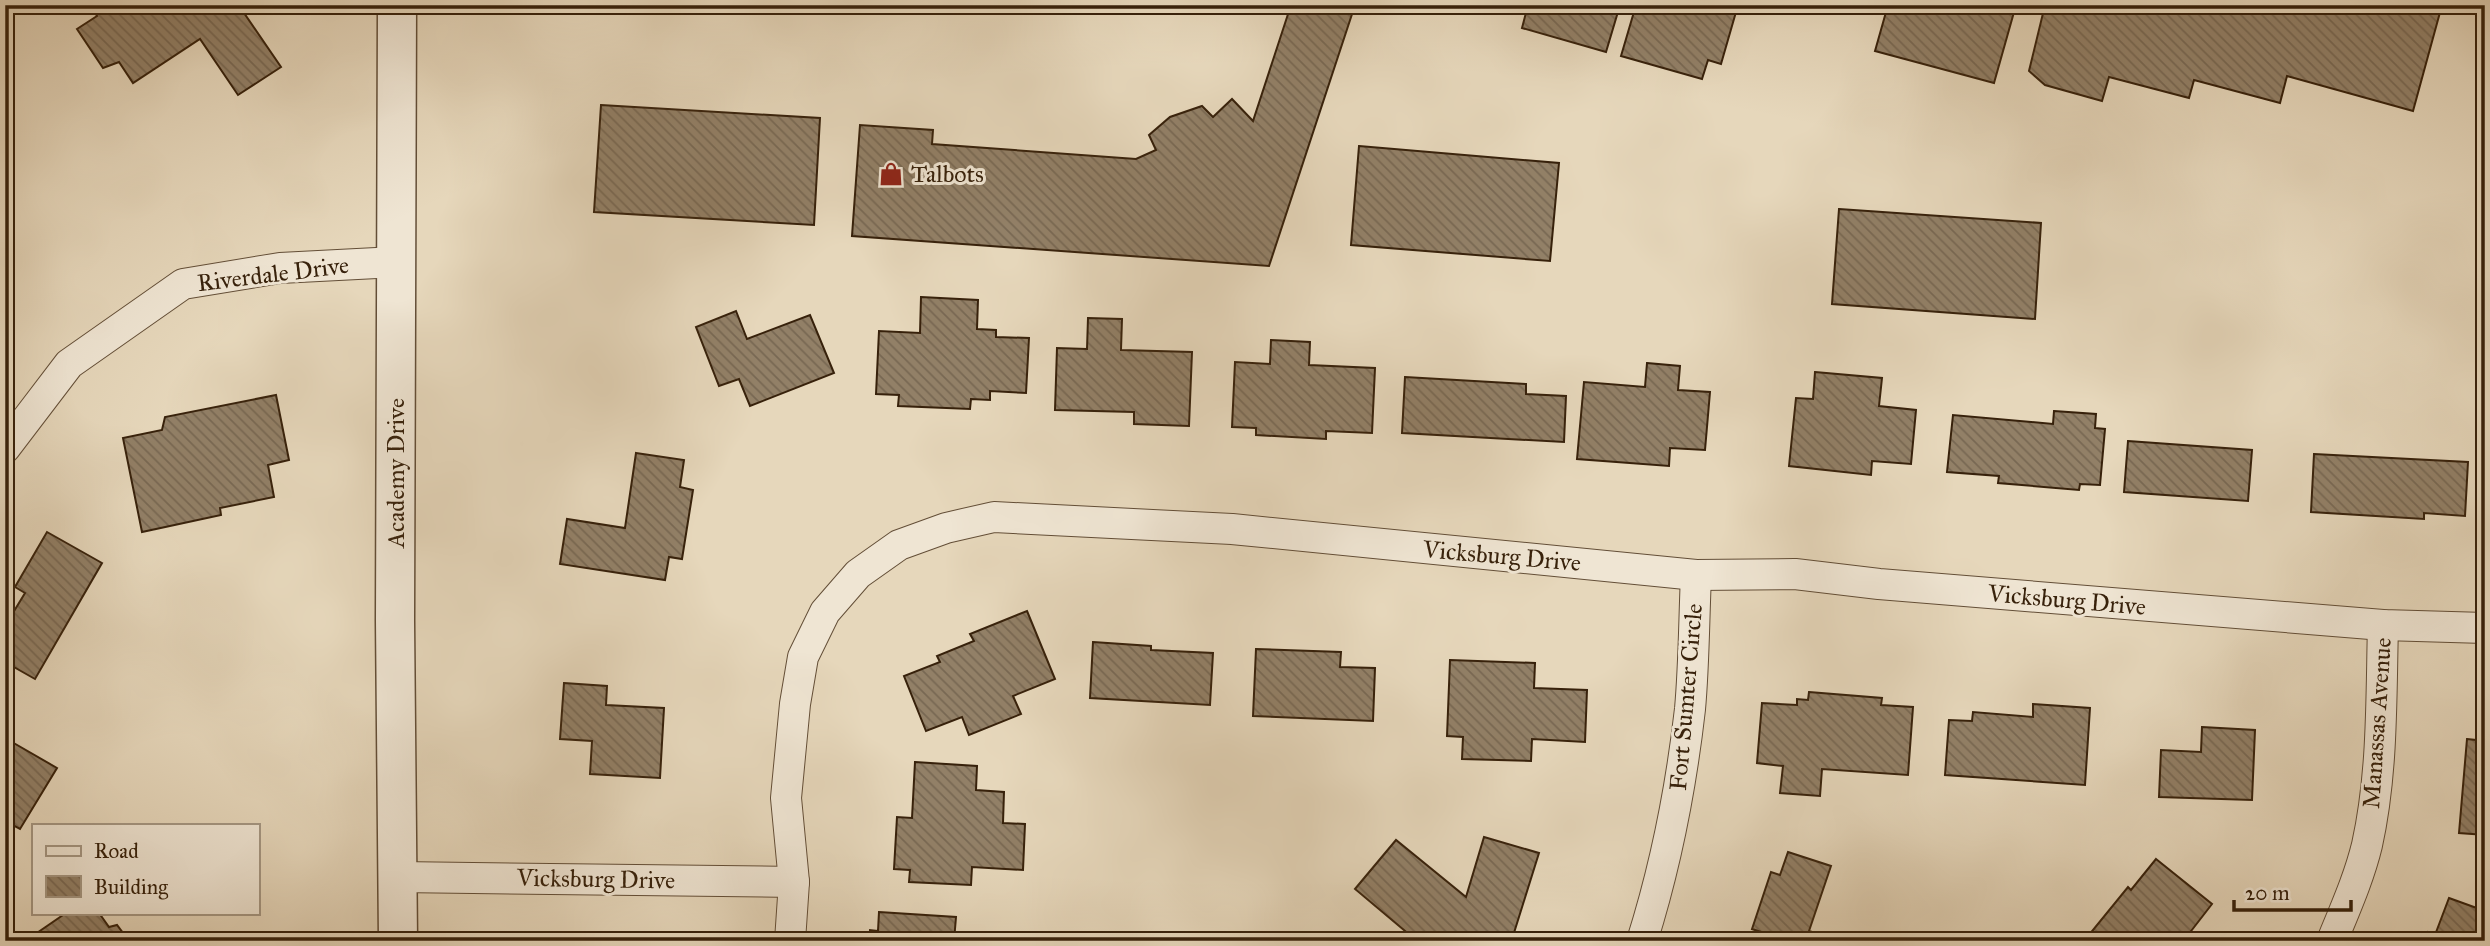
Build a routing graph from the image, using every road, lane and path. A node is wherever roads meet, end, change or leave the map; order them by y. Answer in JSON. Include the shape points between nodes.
{"nodes":[{"id":1,"x":397,"y":5,"type":"edge"},
{"id":2,"x":396,"y":262,"type":"junction"},
{"id":3,"x":5,"y":448,"type":"edge"},
{"id":4,"x":1696,"y":575,"type":"junction"},
{"id":5,"x":2383,"y":625,"type":"junction"},
{"id":6,"x":2485,"y":628,"type":"edge"},
{"id":7,"x":397,"y":877,"type":"junction"},
{"id":8,"x":794,"y":882,"type":"junction"},
{"id":9,"x":398,"y":941,"type":"edge"},
{"id":10,"x":790,"y":941,"type":"edge"},
{"id":11,"x":1642,"y":941,"type":"edge"},
{"id":12,"x":2332,"y":941,"type":"edge"}],
"edges":[{"from":1,"to":2,"type":"street","name":"Academy Drive"},
{"from":2,"to":3,"type":"street","name":"Riverdale Drive","via":[[280,268],[183,285],[69,364]]},
{"from":2,"to":7,"type":"street","name":"Academy Drive"},
{"from":4,"to":5,"type":"street","name":"Vicksburg Drive","via":[[1795,574]]},
{"from":4,"to":8,"type":"street","name":"Vicksburg Drive","via":[[1232,528],[994,517],[946,528],[899,545],[858,574],[825,612],[803,657],[786,798]]},
{"from":4,"to":11,"type":"street","name":"Fort Sumter Circle","via":[[1690,707],[1677,805]]},
{"from":5,"to":6,"type":"street","name":"Vicksburg Drive"},
{"from":5,"to":12,"type":"street","name":"Manassas Avenue","via":[[2379,761],[2367,844]]},
{"from":7,"to":8,"type":"street","name":"Vicksburg Drive"},
{"from":7,"to":9,"type":"street","name":"Academy Drive"},
{"from":8,"to":10,"type":"street","name":"Vicksburg Drive"}]}
